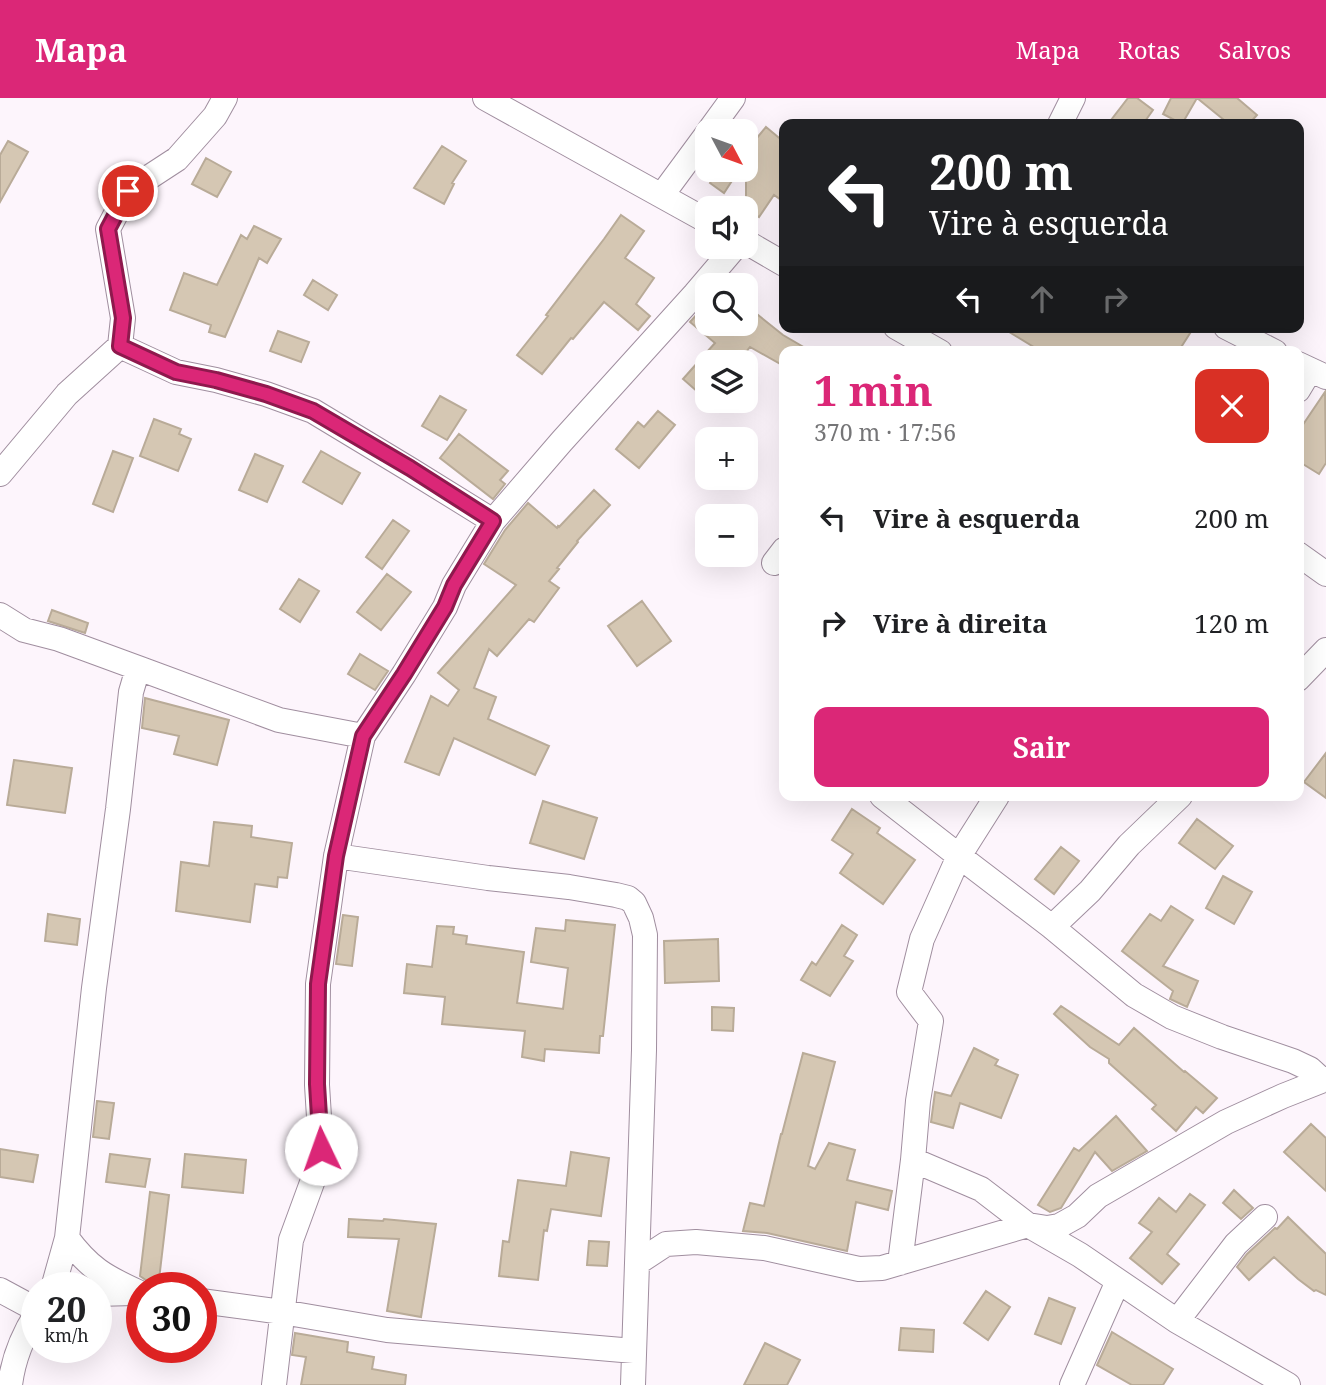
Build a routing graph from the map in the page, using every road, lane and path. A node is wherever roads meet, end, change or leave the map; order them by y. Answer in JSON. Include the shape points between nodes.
{"nodes":[{"id":1,"x":225,"y":98,"type":"edge"},
{"id":2,"x":485,"y":98,"type":"edge"},
{"id":3,"x":733,"y":98,"type":"edge"},
{"id":4,"x":1073,"y":98,"type":"edge"},
{"id":5,"x":718,"y":119,"type":"edge"},
{"id":6,"x":1062,"y":119,"type":"edge"},
{"id":7,"x":695,"y":151,"type":"edge"},
{"id":8,"x":662,"y":195,"type":"junction"},
{"id":9,"x":695,"y":213,"type":"edge"},
{"id":10,"x":758,"y":249,"type":"edge"},
{"id":11,"x":725,"y":259,"type":"edge"},
{"id":12,"x":779,"y":261,"type":"edge"},
{"id":13,"x":1238,"y":333,"type":"edge"},
{"id":14,"x":120,"y":346,"type":"junction"},
{"id":15,"x":1263,"y":346,"type":"edge"},
{"id":16,"x":0,"y":474,"type":"edge"},
{"id":17,"x":493,"y":521,"type":"junction"},
{"id":18,"x":1304,"y":558,"type":"edge"},
{"id":19,"x":1326,"y":574,"type":"edge"},
{"id":20,"x":0,"y":615,"type":"edge"},
{"id":21,"x":1326,"y":650,"type":"edge"},
{"id":22,"x":138,"y":668,"type":"junction"},
{"id":23,"x":1304,"y":673,"type":"edge"},
{"id":24,"x":363,"y":736,"type":"junction"},
{"id":25,"x":888,"y":801,"type":"edge"},
{"id":26,"x":994,"y":801,"type":"edge"},
{"id":27,"x":1175,"y":801,"type":"edge"},
{"id":28,"x":336,"y":856,"type":"junction"},
{"id":29,"x":959,"y":856,"type":"junction"},
{"id":30,"x":1052,"y":928,"type":"junction"},
{"id":31,"x":1324,"y":1079,"type":"edge"},
{"id":32,"x":913,"y":1160,"type":"junction"},
{"id":33,"x":1077,"y":1216,"type":"junction"},
{"id":34,"x":1265,"y":1217,"type":"dead end"},
{"id":35,"x":1028,"y":1225,"type":"junction"},
{"id":36,"x":638,"y":1230,"type":"junction"},
{"id":37,"x":67,"y":1238,"type":"junction"},
{"id":38,"x":666,"y":1244,"type":"junction"},
{"id":39,"x":1080,"y":1255,"type":"junction"},
{"id":40,"x":637,"y":1263,"type":"junction"},
{"id":41,"x":900,"y":1263,"type":"junction"},
{"id":42,"x":57,"y":1272,"type":"edge"},
{"id":43,"x":1118,"y":1281,"type":"junction"},
{"id":44,"x":126,"y":1287,"type":"edge"},
{"id":45,"x":0,"y":1290,"type":"edge"},
{"id":46,"x":21,"y":1302,"type":"edge"},
{"id":47,"x":217,"y":1303,"type":"edge"},
{"id":48,"x":282,"y":1312,"type":"junction"},
{"id":49,"x":1177,"y":1321,"type":"junction"},
{"id":50,"x":21,"y":1346,"type":"edge"},
{"id":51,"x":634,"y":1351,"type":"junction"},
{"id":52,"x":10,"y":1385,"type":"edge"},
{"id":53,"x":274,"y":1385,"type":"edge"},
{"id":54,"x":633,"y":1385,"type":"edge"},
{"id":55,"x":1072,"y":1385,"type":"edge"},
{"id":56,"x":1288,"y":1385,"type":"edge"}],
"edges":[{"from":1,"to":14,"type":"street","via":[[177,159],[128,191],[108,229],[123,318]]},
{"from":2,"to":8,"type":"street"},
{"from":3,"to":5,"type":"street"},
{"from":4,"to":6,"type":"street"},
{"from":7,"to":8,"type":"street"},
{"from":8,"to":9,"type":"street"},
{"from":10,"to":12,"type":"street"},
{"from":11,"to":17,"type":"street"},
{"from":13,"to":15,"type":"street"},
{"from":14,"to":16,"type":"street","via":[[67,394]]},
{"from":14,"to":17,"type":"street","via":[[176,372],[313,411]]},
{"from":17,"to":24,"type":"street"},
{"from":18,"to":19,"type":"street"},
{"from":20,"to":22,"type":"street","via":[[24,630]]},
{"from":21,"to":23,"type":"street"},
{"from":22,"to":24,"type":"street","via":[[279,720]]},
{"from":22,"to":37,"type":"street","via":[[131,692],[94,988]]},
{"from":24,"to":28,"type":"street"},
{"from":25,"to":29,"type":"street"},
{"from":26,"to":29,"type":"street"},
{"from":27,"to":30,"type":"street"},
{"from":28,"to":36,"type":"street","via":[[581,889],[634,903],[645,935]]},
{"from":28,"to":48,"type":"street","via":[[318,984],[321,1149],[291,1240]]},
{"from":29,"to":30,"type":"street"},
{"from":29,"to":32,"type":"street","via":[[922,939],[909,992],[931,1021]]},
{"from":30,"to":31,"type":"street","via":[[1134,995],[1172,1017],[1293,1061]]},
{"from":31,"to":33,"type":"street","via":[[1226,1122],[1098,1196]]},
{"from":32,"to":35,"type":"street","via":[[981,1189]]},
{"from":32,"to":41,"type":"street"},
{"from":33,"to":35,"type":"street","via":[[1053,1228]]},
{"from":33,"to":39,"type":"street","via":[[1074,1234]]},
{"from":34,"to":49,"type":"street","via":[[1236,1244]]},
{"from":35,"to":39,"type":"street"},
{"from":35,"to":41,"type":"street"},
{"from":36,"to":38,"type":"street"},
{"from":36,"to":40,"type":"street"},
{"from":37,"to":42,"type":"street"},
{"from":37,"to":44,"type":"street","via":[[90,1266]]},
{"from":38,"to":40,"type":"street"},
{"from":38,"to":41,"type":"street","via":[[764,1248],[859,1269]]},
{"from":39,"to":43,"type":"street"},
{"from":40,"to":51,"type":"street"},
{"from":43,"to":49,"type":"street"},
{"from":43,"to":55,"type":"street"},
{"from":45,"to":46,"type":"street"},
{"from":47,"to":48,"type":"street"},
{"from":48,"to":51,"type":"street","via":[[387,1330]]},
{"from":48,"to":53,"type":"street"},
{"from":49,"to":56,"type":"street"},
{"from":50,"to":52,"type":"street"},
{"from":51,"to":54,"type":"street"}]}
